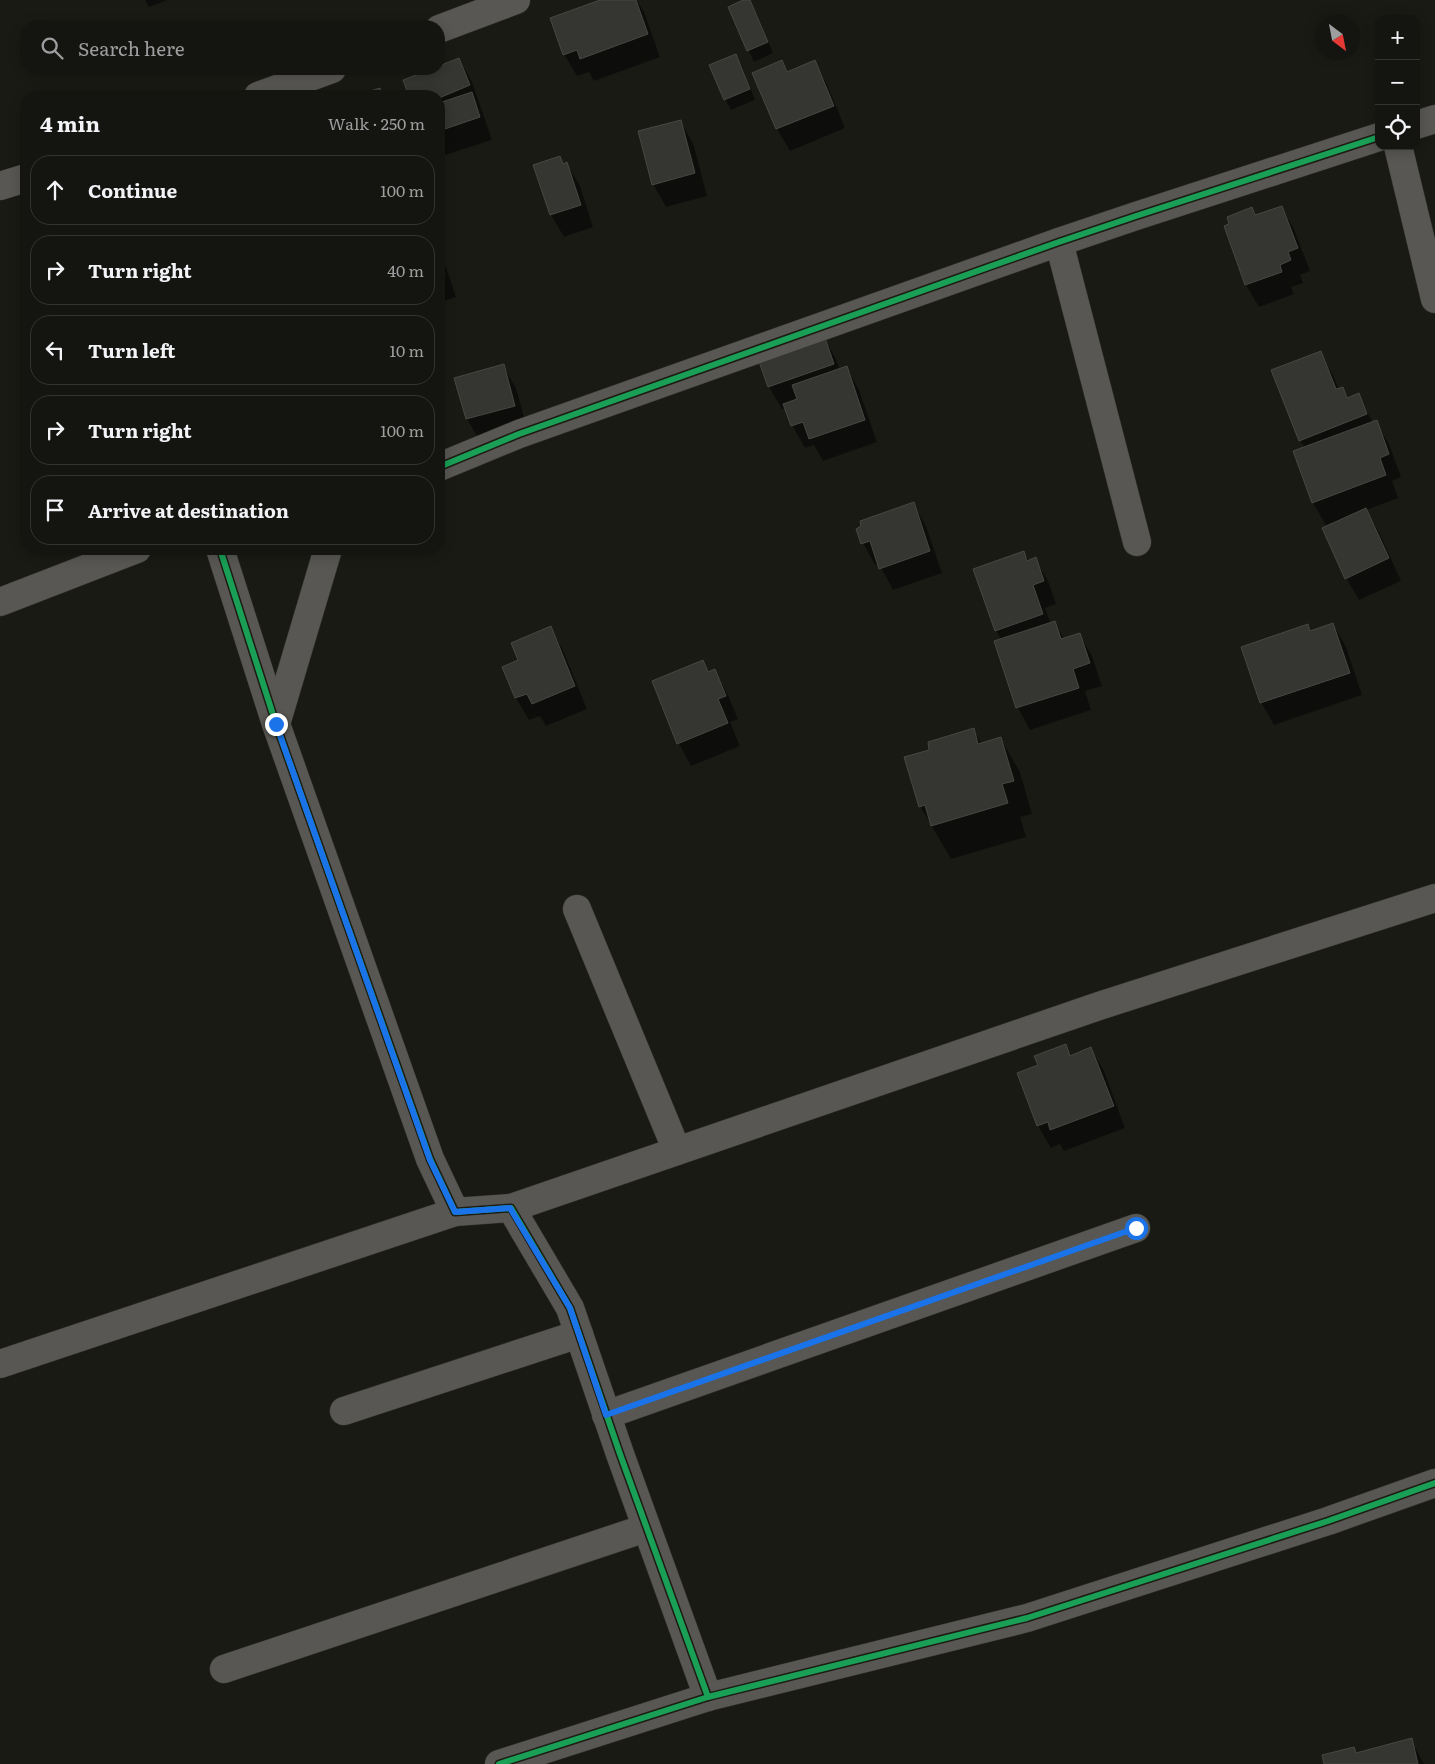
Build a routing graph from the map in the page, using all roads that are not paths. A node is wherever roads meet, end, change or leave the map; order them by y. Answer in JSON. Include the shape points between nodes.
{"nodes":[{"id":1,"x":516,"y":0,"type":"edge"},
{"id":2,"x":445,"y":27,"type":"edge"},
{"id":3,"x":316,"y":75,"type":"edge"},
{"id":4,"x":274,"y":90,"type":"edge"},
{"id":5,"x":1435,"y":119,"type":"edge"},
{"id":6,"x":1420,"y":124,"type":"edge"},
{"id":7,"x":1375,"y":138,"type":"edge"},
{"id":8,"x":1399,"y":150,"type":"edge"},
{"id":9,"x":20,"y":180,"type":"edge"},
{"id":10,"x":0,"y":186,"type":"edge"},
{"id":11,"x":1059,"y":242,"type":"junction"},
{"id":12,"x":1435,"y":300,"type":"edge"},
{"id":13,"x":445,"y":465,"type":"edge"},
{"id":14,"x":1137,"y":542,"type":"dead end"},
{"id":15,"x":121,"y":555,"type":"edge"},
{"id":16,"x":222,"y":555,"type":"edge"},
{"id":17,"x":326,"y":555,"type":"edge"},
{"id":18,"x":0,"y":602,"type":"edge"},
{"id":19,"x":276,"y":724,"type":"junction"},
{"id":20,"x":1435,"y":898,"type":"edge"},
{"id":21,"x":577,"y":909,"type":"dead end"},
{"id":22,"x":677,"y":1151,"type":"junction"},
{"id":23,"x":510,"y":1208,"type":"junction"},
{"id":24,"x":455,"y":1212,"type":"junction"},
{"id":25,"x":1136,"y":1228,"type":"dead end"},
{"id":26,"x":579,"y":1334,"type":"junction"},
{"id":27,"x":0,"y":1364,"type":"edge"},
{"id":28,"x":344,"y":1411,"type":"dead end"},
{"id":29,"x":606,"y":1415,"type":"junction"},
{"id":30,"x":1435,"y":1483,"type":"edge"},
{"id":31,"x":646,"y":1528,"type":"junction"},
{"id":32,"x":224,"y":1669,"type":"dead end"},
{"id":33,"x":708,"y":1698,"type":"junction"},
{"id":34,"x":499,"y":1764,"type":"edge"}],
"edges":[{"from":1,"to":2,"type":"street"},
{"from":3,"to":4,"type":"street"},
{"from":5,"to":6,"type":"street"},
{"from":7,"to":11,"type":"street"},
{"from":8,"to":12,"type":"street"},
{"from":9,"to":10,"type":"street"},
{"from":11,"to":13,"type":"street","via":[[519,434]]},
{"from":11,"to":14,"type":"street"},
{"from":15,"to":18,"type":"street"},
{"from":16,"to":19,"type":"street"},
{"from":17,"to":19,"type":"street"},
{"from":19,"to":24,"type":"street","via":[[430,1160]]},
{"from":20,"to":22,"type":"street","via":[[1090,1010]]},
{"from":21,"to":22,"type":"street"},
{"from":22,"to":23,"type":"street"},
{"from":23,"to":24,"type":"street"},
{"from":23,"to":26,"type":"street","via":[[570,1308]]},
{"from":24,"to":27,"type":"street"},
{"from":25,"to":29,"type":"street"},
{"from":26,"to":28,"type":"street"},
{"from":26,"to":29,"type":"street"},
{"from":29,"to":31,"type":"street"},
{"from":30,"to":33,"type":"street","via":[[1027,1618]]},
{"from":31,"to":32,"type":"street"},
{"from":31,"to":33,"type":"street"},
{"from":33,"to":34,"type":"street"}]}
